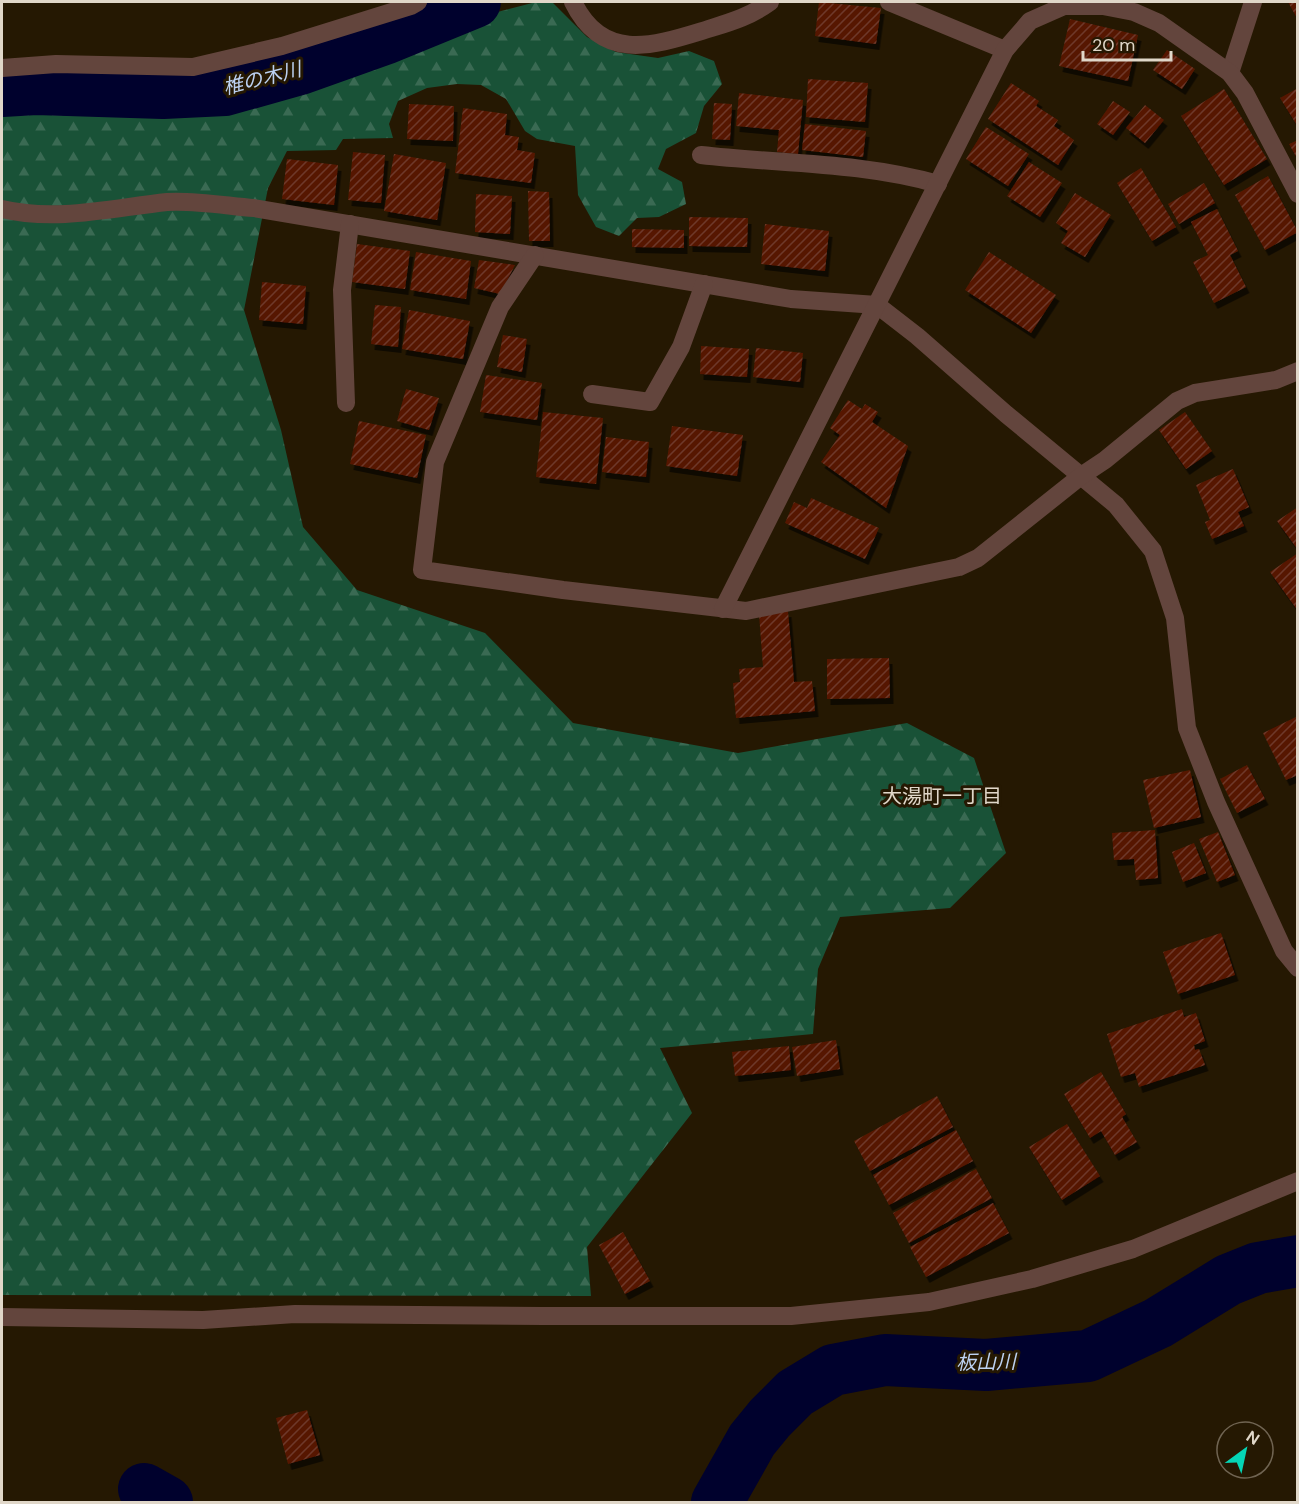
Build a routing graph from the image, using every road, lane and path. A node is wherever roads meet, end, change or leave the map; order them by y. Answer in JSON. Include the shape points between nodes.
{"nodes":[{"id":1,"x":417,"y":2,"type":"edge"},
{"id":2,"x":573,"y":2,"type":"edge"},
{"id":3,"x":770,"y":2,"type":"edge"},
{"id":4,"x":889,"y":2,"type":"edge"},
{"id":5,"x":1253,"y":2,"type":"edge"},
{"id":6,"x":1005,"y":50,"type":"junction"},
{"id":7,"x":2,"y":68,"type":"edge"},
{"id":8,"x":1230,"y":73,"type":"junction"},
{"id":9,"x":701,"y":155,"type":"dead end"},
{"id":10,"x":938,"y":184,"type":"junction"},
{"id":11,"x":1298,"y":194,"type":"edge"},
{"id":12,"x":2,"y":209,"type":"edge"},
{"id":13,"x":350,"y":224,"type":"junction"},
{"id":14,"x":535,"y":255,"type":"junction"},
{"id":15,"x":704,"y":284,"type":"junction"},
{"id":16,"x":877,"y":305,"type":"junction"},
{"id":17,"x":1298,"y":371,"type":"edge"},
{"id":18,"x":592,"y":394,"type":"dead end"},
{"id":19,"x":346,"y":403,"type":"dead end"},
{"id":20,"x":1081,"y":476,"type":"junction"},
{"id":21,"x":723,"y":609,"type":"junction"},
{"id":22,"x":1298,"y":968,"type":"edge"},
{"id":23,"x":1298,"y":1181,"type":"edge"},
{"id":24,"x":2,"y":1317,"type":"edge"}],
"edges":[{"from":1,"to":7,"type":"street","via":[[282,46],[193,67],[56,64]]},
{"from":2,"to":3,"type":"street","via":[[597,32],[617,43],[642,46],[662,44],[732,22]]},
{"from":4,"to":6,"type":"street"},
{"from":5,"to":8,"type":"street"},
{"from":6,"to":8,"type":"street","via":[[1030,21],[1064,6],[1103,6],[1134,12],[1159,23]]},
{"from":6,"to":10,"type":"street"},
{"from":8,"to":11,"type":"street","via":[[1245,93]]},
{"from":9,"to":10,"type":"street","via":[[907,175]]},
{"from":10,"to":16,"type":"street"},
{"from":12,"to":13,"type":"street","via":[[45,216],[170,202],[254,208]]},
{"from":13,"to":14,"type":"street"},
{"from":13,"to":19,"type":"street","via":[[342,290]]},
{"from":14,"to":15,"type":"street"},
{"from":14,"to":21,"type":"street","via":[[500,307],[435,462],[422,570]]},
{"from":15,"to":16,"type":"street","via":[[791,299]]},
{"from":15,"to":18,"type":"street","via":[[681,347],[650,402]]},
{"from":16,"to":20,"type":"street"},
{"from":16,"to":21,"type":"street"},
{"from":17,"to":20,"type":"street","via":[[1276,380],[1195,393],[1177,401]]},
{"from":20,"to":21,"type":"street","via":[[978,558],[959,567],[746,611]]},
{"from":20,"to":22,"type":"street","via":[[1116,505],[1153,551],[1175,618],[1187,728],[1284,951]]},
{"from":23,"to":24,"type":"street","via":[[1132,1249],[1032,1279],[929,1302],[792,1316],[295,1314],[203,1320]]}]}
